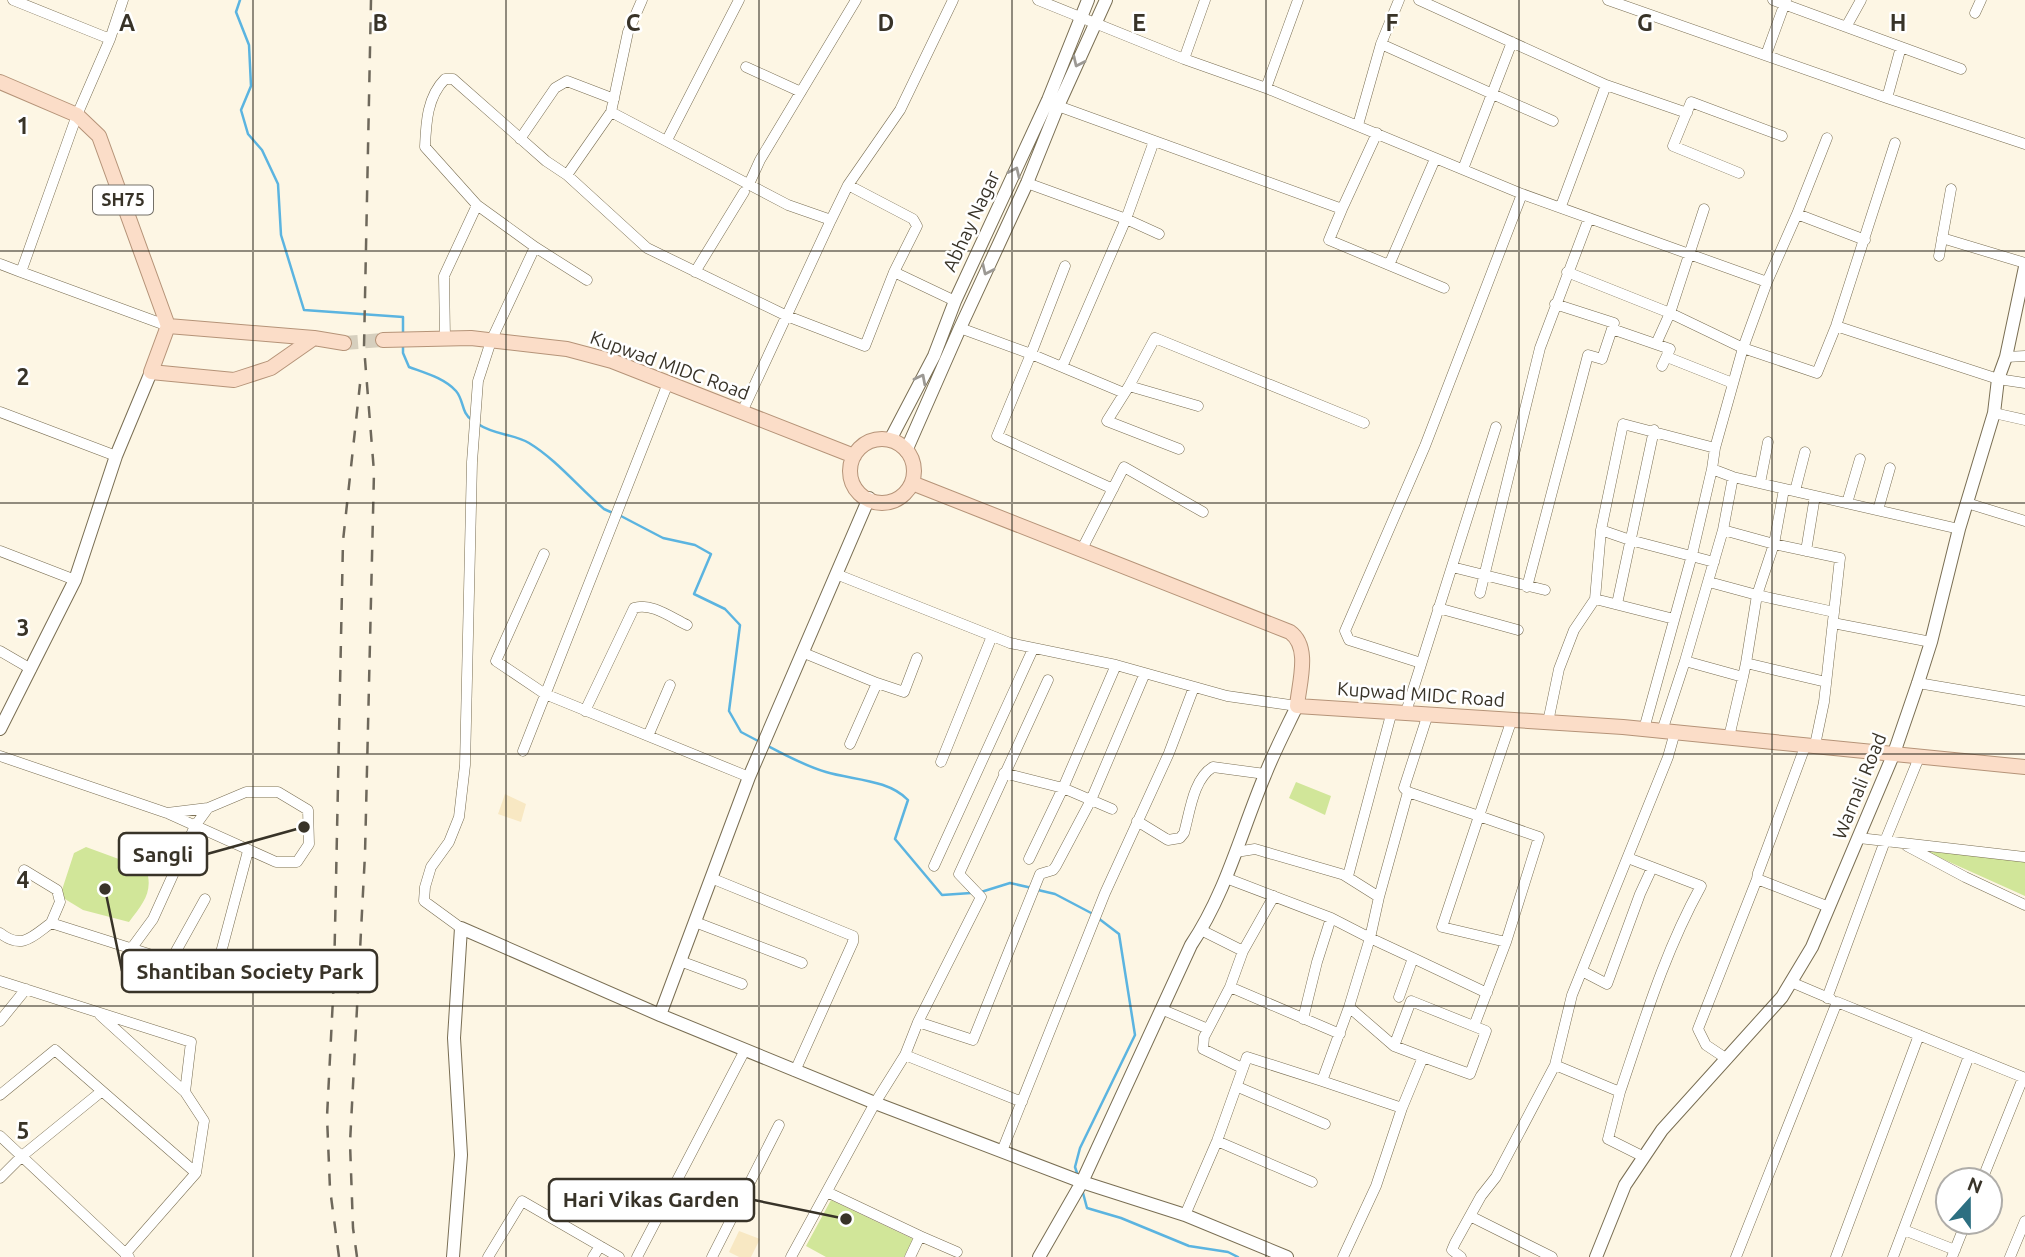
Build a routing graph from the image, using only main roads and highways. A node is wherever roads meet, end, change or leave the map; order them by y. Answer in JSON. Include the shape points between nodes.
{"nodes":[{"id":1,"x":1088,"y":0,"type":"edge"},
{"id":2,"x":1106,"y":0,"type":"edge"},
{"id":3,"x":0,"y":82,"type":"edge"},
{"id":4,"x":2025,"y":265,"type":"edge"},
{"id":5,"x":168,"y":326,"type":"junction"},
{"id":6,"x":314,"y":338,"type":"junction"},
{"id":7,"x":383,"y":340,"type":"tunnel mouth"},
{"id":8,"x":344,"y":342,"type":"tunnel mouth"},
{"id":9,"x":151,"y":372,"type":"junction"},
{"id":10,"x":890,"y":440,"type":"junction"},
{"id":11,"x":906,"y":451,"type":"junction"},
{"id":12,"x":854,"y":456,"type":"junction"},
{"id":13,"x":912,"y":483,"type":"junction"},
{"id":14,"x":869,"y":498,"type":"junction"},
{"id":15,"x":1297,"y":706,"type":"junction"},
{"id":16,"x":0,"y":729,"type":"edge"},
{"id":17,"x":1894,"y":752,"type":"junction"},
{"id":18,"x":2025,"y":767,"type":"edge"},
{"id":19,"x":660,"y":1015,"type":"junction"},
{"id":20,"x":1082,"y":1182,"type":"junction"},
{"id":21,"x":453,"y":1257,"type":"edge"},
{"id":22,"x":1039,"y":1257,"type":"edge"},
{"id":23,"x":1287,"y":1257,"type":"edge"},
{"id":24,"x":1595,"y":1257,"type":"edge"}],
"edges":[{"from":10,"to":1,"type":"main road","name":"Abhay Nagar","one_way":true,"via":[[934,356]]},
{"from":2,"to":11,"type":"main road","one_way":true},
{"from":3,"to":5,"type":"main road","number":"SH75","via":[[77,115],[99,136]]},
{"from":4,"to":17,"type":"main road","name":"Warnali Road","via":[[1994,413],[1931,642]]},
{"from":5,"to":6,"type":"main road"},
{"from":5,"to":9,"type":"main road"},
{"from":6,"to":8,"type":"main road"},
{"from":6,"to":9,"type":"main road","via":[[271,368],[234,380]]},
{"from":7,"to":12,"type":"main road","name":"Kupwad MIDC Road","via":[[445,338],[567,348],[612,361]]},
{"from":9,"to":16,"type":"main road","via":[[116,456],[75,580]]},
{"from":10,"to":11,"type":"main road"},
{"from":10,"to":12,"type":"main road","via":[[867,443]]},
{"from":11,"to":13,"type":"main road","via":[[913,464]]},
{"from":12,"to":14,"type":"main road","via":[[853,484]]},
{"from":13,"to":14,"type":"main road","via":[[892,502]]},
{"from":13,"to":15,"type":"main road","via":[[1296,636],[1302,651]]},
{"from":14,"to":19,"type":"main road","via":[[749,777]]},
{"from":15,"to":17,"type":"main road","name":"Kupwad MIDC Road","via":[[1644,729]]},
{"from":15,"to":20,"type":"main road","via":[[1265,774],[1226,878]]},
{"from":17,"to":18,"type":"main road","name":"Kupwad MIDC Road"},
{"from":17,"to":24,"type":"main road","name":"Warnali Road","via":[[1812,947],[1782,996],[1662,1130],[1625,1185]]},
{"from":19,"to":20,"type":"main road"},
{"from":19,"to":21,"type":"main road","via":[[461,928],[454,1038],[461,1155]]},
{"from":20,"to":22,"type":"main road"},
{"from":20,"to":23,"type":"main road","via":[[1185,1215]]}]}
